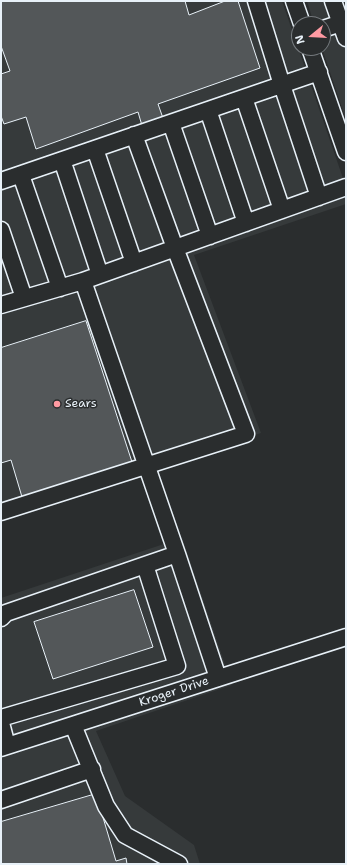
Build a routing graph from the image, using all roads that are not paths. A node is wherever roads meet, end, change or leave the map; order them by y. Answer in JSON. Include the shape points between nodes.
{"nodes":[{"id":1,"x":256,"y":1,"type":"edge"},
{"id":2,"x":294,"y":1,"type":"edge"},
{"id":3,"x":333,"y":1,"type":"edge"},
{"id":4,"x":299,"y":16,"type":"edge"},
{"id":5,"x":331,"y":30,"type":"edge"},
{"id":6,"x":343,"y":31,"type":"edge"},
{"id":7,"x":313,"y":56,"type":"edge"},
{"id":8,"x":319,"y":72,"type":"junction"},
{"id":9,"x":282,"y":84,"type":"junction"},
{"id":10,"x":244,"y":98,"type":"junction"},
{"id":11,"x":208,"y":110,"type":"junction"},
{"id":12,"x":171,"y":123,"type":"junction"},
{"id":13,"x":134,"y":135,"type":"junction"},
{"id":14,"x":95,"y":149,"type":"junction"},
{"id":15,"x":346,"y":152,"type":"edge"},
{"id":16,"x":62,"y":160,"type":"junction"},
{"id":17,"x":21,"y":175,"type":"junction"},
{"id":18,"x":1,"y":181,"type":"edge"},
{"id":19,"x":346,"y":187,"type":"edge"},
{"id":20,"x":319,"y":197,"type":"junction"},
{"id":21,"x":282,"y":210,"type":"junction"},
{"id":22,"x":246,"y":223,"type":"junction"},
{"id":23,"x":1,"y":230,"type":"edge"},
{"id":24,"x":210,"y":236,"type":"junction"},
{"id":25,"x":175,"y":248,"type":"junction"},
{"id":26,"x":134,"y":263,"type":"junction"},
{"id":27,"x":100,"y":275,"type":"junction"},
{"id":28,"x":83,"y":281,"type":"junction"},
{"id":29,"x":60,"y":288,"type":"junction"},
{"id":30,"x":24,"y":298,"type":"junction"},
{"id":31,"x":1,"y":305,"type":"edge"},
{"id":32,"x":147,"y":466,"type":"junction"},
{"id":33,"x":1,"y":512,"type":"edge"},
{"id":34,"x":177,"y":554,"type":"junction"},
{"id":35,"x":145,"y":565,"type":"junction"},
{"id":36,"x":1,"y":618,"type":"edge"},
{"id":37,"x":346,"y":637,"type":"edge"},
{"id":38,"x":218,"y":678,"type":"junction"},
{"id":39,"x":1,"y":718,"type":"edge"},
{"id":40,"x":1,"y":722,"type":"edge"},
{"id":41,"x":73,"y":725,"type":"junction"},
{"id":42,"x":4,"y":747,"type":"edge"},
{"id":43,"x":92,"y":769,"type":"junction"},
{"id":44,"x":1,"y":800,"type":"edge"},
{"id":45,"x":179,"y":864,"type":"edge"}],
"edges":[{"from":1,"to":9,"type":"street"},
{"from":2,"to":4,"type":"street"},
{"from":3,"to":6,"type":"street"},
{"from":5,"to":6,"type":"street"},
{"from":7,"to":8,"type":"street"},
{"from":8,"to":9,"type":"street"},
{"from":8,"to":15,"type":"street"},
{"from":9,"to":10,"type":"street"},
{"from":9,"to":20,"type":"street"},
{"from":10,"to":11,"type":"street"},
{"from":10,"to":21,"type":"street"},
{"from":11,"to":12,"type":"street"},
{"from":11,"to":22,"type":"street"},
{"from":12,"to":13,"type":"street"},
{"from":12,"to":24,"type":"street"},
{"from":13,"to":14,"type":"street"},
{"from":13,"to":25,"type":"street"},
{"from":14,"to":16,"type":"street"},
{"from":14,"to":26,"type":"street"},
{"from":16,"to":17,"type":"street"},
{"from":16,"to":27,"type":"street"},
{"from":17,"to":18,"type":"street"},
{"from":17,"to":29,"type":"street"},
{"from":19,"to":20,"type":"street"},
{"from":20,"to":21,"type":"street"},
{"from":21,"to":22,"type":"street"},
{"from":22,"to":24,"type":"street"},
{"from":23,"to":30,"type":"street"},
{"from":24,"to":25,"type":"street"},
{"from":25,"to":26,"type":"street"},
{"from":25,"to":32,"type":"street","via":[[246,434]]},
{"from":26,"to":27,"type":"street"},
{"from":27,"to":28,"type":"street"},
{"from":28,"to":29,"type":"street"},
{"from":28,"to":32,"type":"street"},
{"from":29,"to":30,"type":"street"},
{"from":30,"to":31,"type":"street"},
{"from":32,"to":33,"type":"street"},
{"from":32,"to":34,"type":"street"},
{"from":34,"to":35,"type":"street"},
{"from":34,"to":38,"type":"street"},
{"from":35,"to":36,"type":"street","via":[[6,613]]},
{"from":35,"to":39,"type":"street","via":[[177,666]]},
{"from":37,"to":38,"type":"street","name":"Kroger Drive"},
{"from":38,"to":41,"type":"street","name":"Kroger Drive"},
{"from":40,"to":42,"type":"street"},
{"from":41,"to":42,"type":"street","name":"Kroger Drive"},
{"from":41,"to":43,"type":"street"},
{"from":43,"to":44,"type":"street"},
{"from":43,"to":45,"type":"street","via":[[106,806],[125,835]]}]}
